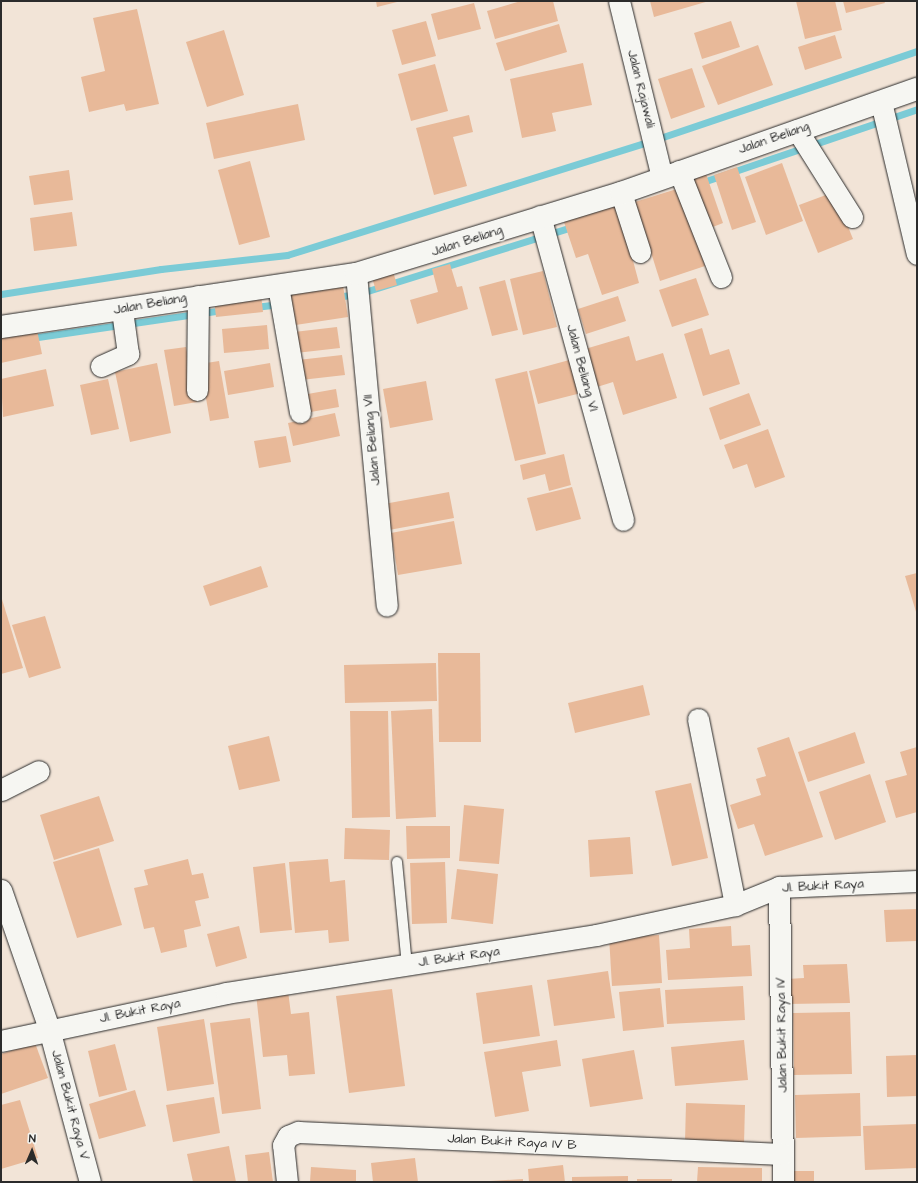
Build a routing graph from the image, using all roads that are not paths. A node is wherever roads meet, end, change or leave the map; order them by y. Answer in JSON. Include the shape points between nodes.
{"nodes":[{"id":1,"x":619,"y":1,"type":"edge"},
{"id":2,"x":917,"y":89,"type":"edge"},
{"id":3,"x":881,"y":102,"type":"junction"},
{"id":4,"x":796,"y":130,"type":"junction"},
{"id":5,"x":671,"y":174,"type":"junction"},
{"id":6,"x":621,"y":193,"type":"junction"},
{"id":7,"x":540,"y":216,"type":"junction"},
{"id":8,"x":852,"y":216,"type":"dead end"},
{"id":9,"x":640,"y":252,"type":"dead end"},
{"id":10,"x":917,"y":254,"type":"edge"},
{"id":11,"x":356,"y":274,"type":"junction"},
{"id":12,"x":720,"y":277,"type":"dead end"},
{"id":13,"x":278,"y":286,"type":"junction"},
{"id":14,"x":198,"y":296,"type":"junction"},
{"id":15,"x":122,"y":310,"type":"junction"},
{"id":16,"x":1,"y":327,"type":"edge"},
{"id":17,"x":100,"y":366,"type":"dead end"},
{"id":18,"x":197,"y":390,"type":"dead end"},
{"id":19,"x":300,"y":412,"type":"dead end"},
{"id":20,"x":623,"y":520,"type":"dead end"},
{"id":21,"x":387,"y":606,"type":"dead end"},
{"id":22,"x":698,"y":719,"type":"dead end"},
{"id":23,"x":39,"y":771,"type":"dead end"},
{"id":24,"x":1,"y":790,"type":"edge"},
{"id":25,"x":397,"y":862,"type":"dead end"},
{"id":26,"x":917,"y":881,"type":"edge"},
{"id":27,"x":780,"y":887,"type":"junction"},
{"id":28,"x":1,"y":890,"type":"edge"},
{"id":29,"x":735,"y":905,"type":"junction"},
{"id":30,"x":407,"y":965,"type":"junction"},
{"id":31,"x":49,"y":1029,"type":"junction"},
{"id":32,"x":1,"y":1041,"type":"edge"},
{"id":33,"x":783,"y":1154,"type":"junction"},
{"id":34,"x":90,"y":1182,"type":"edge"},
{"id":35,"x":287,"y":1182,"type":"edge"},
{"id":36,"x":783,"y":1182,"type":"edge"}],
"edges":[{"from":1,"to":5,"type":"street","name":"Jalan Rajawali"},
{"from":2,"to":3,"type":"street","name":"Jalan Beliang"},
{"from":3,"to":4,"type":"street","name":"Jalan Beliang"},
{"from":3,"to":10,"type":"street"},
{"from":4,"to":5,"type":"street","name":"Jalan Beliang"},
{"from":4,"to":8,"type":"street"},
{"from":5,"to":6,"type":"street","name":"Jalan Beliang"},
{"from":5,"to":12,"type":"street","name":"Jalan Rajawali"},
{"from":6,"to":7,"type":"street","name":"Jalan Beliang"},
{"from":6,"to":9,"type":"street"},
{"from":7,"to":11,"type":"street","name":"Jalan Beliang"},
{"from":7,"to":20,"type":"street","name":"Jalan Beliang VI"},
{"from":11,"to":13,"type":"street","name":"Jalan Beliang"},
{"from":11,"to":21,"type":"street","name":"Jalan Beliang VII"},
{"from":13,"to":14,"type":"street","name":"Jalan Beliang"},
{"from":13,"to":19,"type":"street"},
{"from":14,"to":15,"type":"street","name":"Jalan Beliang"},
{"from":14,"to":18,"type":"street"},
{"from":15,"to":16,"type":"street","name":"Jalan Beliang"},
{"from":15,"to":17,"type":"street","via":[[128,354]]},
{"from":22,"to":29,"type":"street"},
{"from":23,"to":24,"type":"street"},
{"from":25,"to":30,"type":"lane"},
{"from":26,"to":27,"type":"street","name":"Jl. Bukit Raya"},
{"from":27,"to":29,"type":"street","name":"Jl. Bukit Raya"},
{"from":27,"to":33,"type":"street","name":"Jalan Bukit Raya IV"},
{"from":28,"to":31,"type":"street","name":"Jalan Bukit Raya V"},
{"from":29,"to":30,"type":"street","name":"Jl. Bukit Raya","via":[[596,935]]},
{"from":30,"to":31,"type":"street","name":"Jl. Bukit Raya","via":[[226,993]]},
{"from":31,"to":32,"type":"street","name":"Jl. Bukit Raya"},
{"from":31,"to":34,"type":"street","name":"Jalan Bukit Raya V"},
{"from":33,"to":35,"type":"street","name":"Jalan Bukit Raya IV B","via":[[298,1132],[288,1136],[283,1145]]},
{"from":33,"to":36,"type":"street","name":"Jalan Bukit Raya IV"}]}
